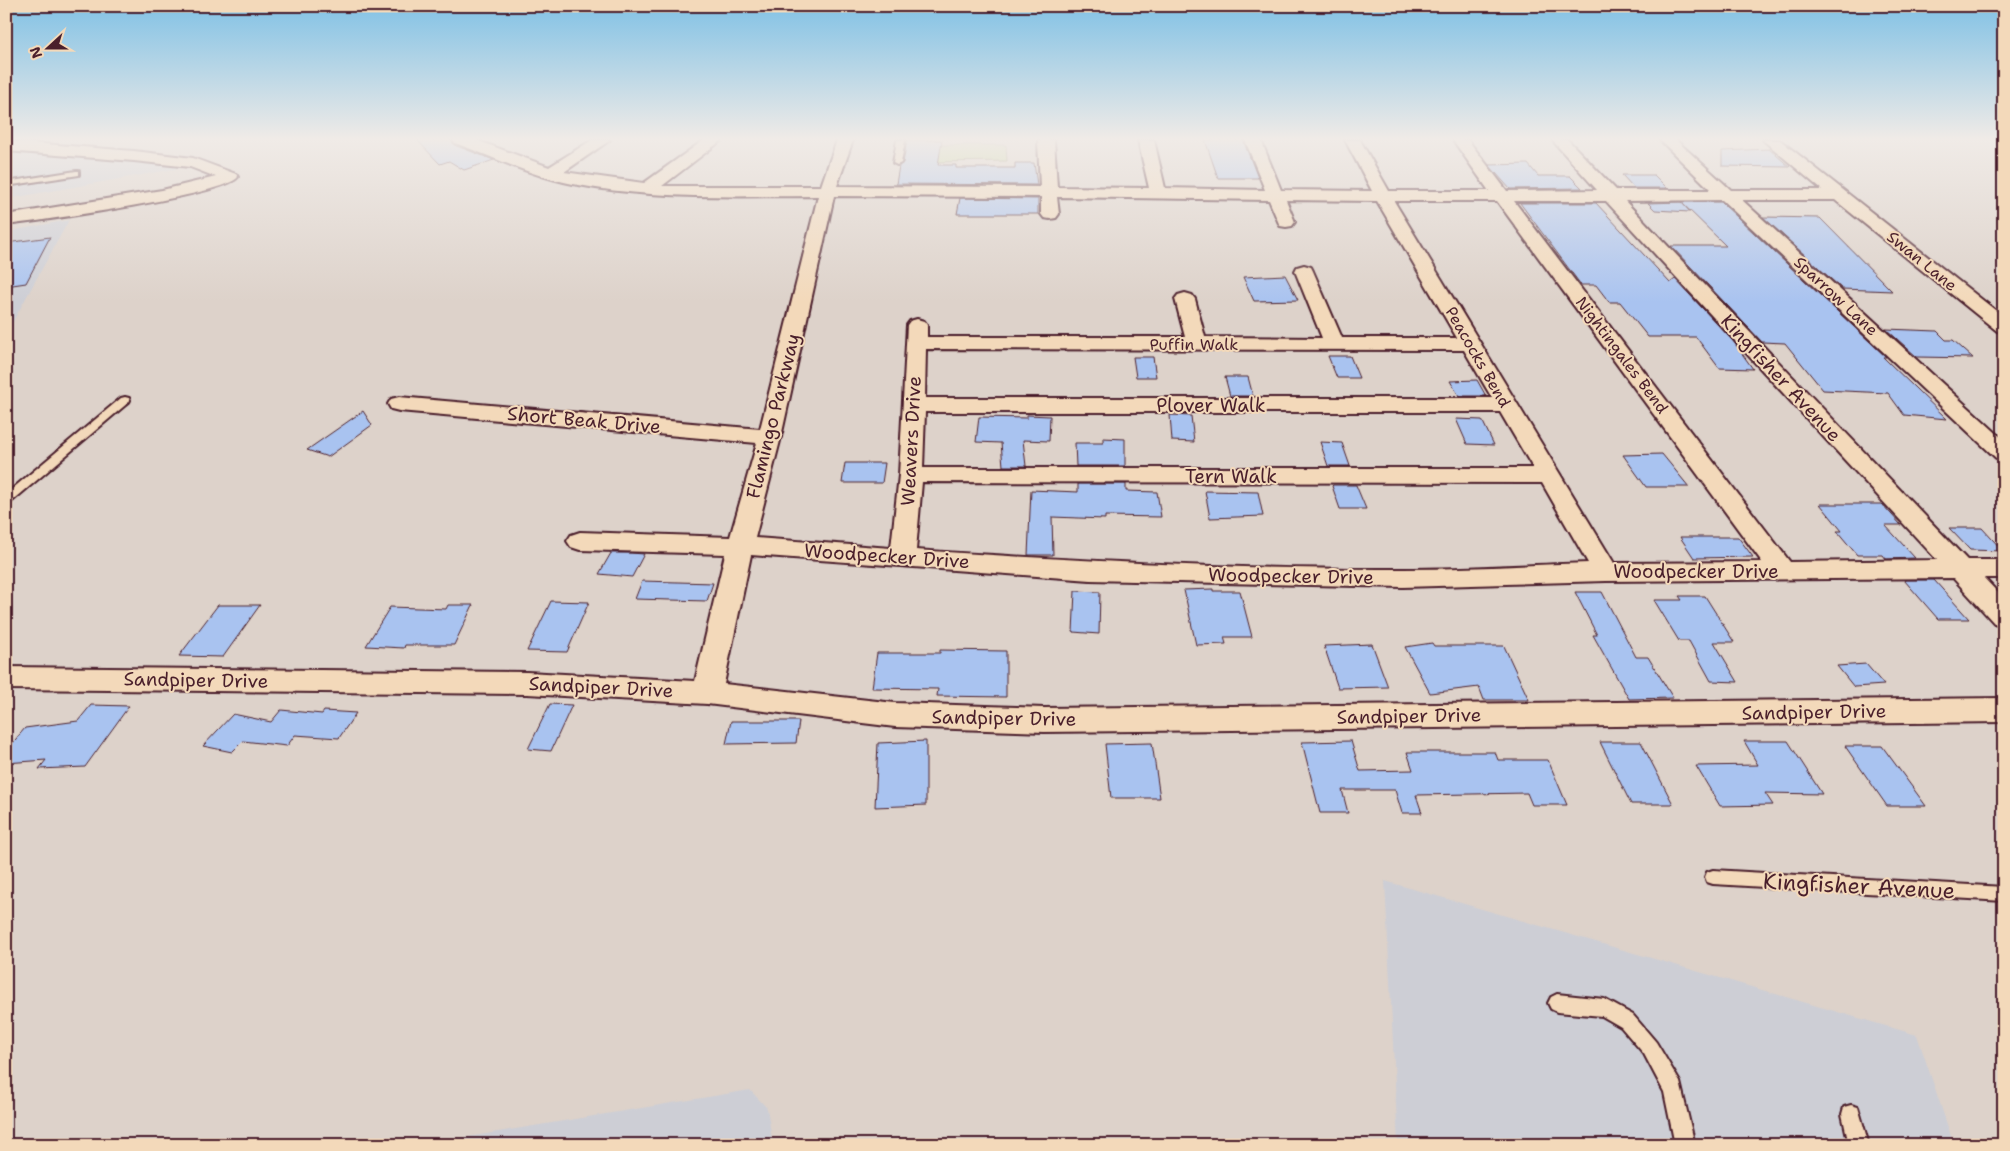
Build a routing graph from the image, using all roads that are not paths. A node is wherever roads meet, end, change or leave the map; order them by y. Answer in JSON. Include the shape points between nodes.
{"nodes":[{"id":1,"x":166,"y":194,"type":"edge"},
{"id":2,"x":827,"y":194,"type":"edge"},
{"id":3,"x":1050,"y":194,"type":"edge"},
{"id":4,"x":1241,"y":194,"type":"edge"},
{"id":5,"x":1275,"y":194,"type":"junction"},
{"id":6,"x":1726,"y":194,"type":"edge"},
{"id":7,"x":1608,"y":195,"type":"junction"},
{"id":8,"x":1839,"y":195,"type":"joint"},
{"id":9,"x":1382,"y":196,"type":"junction"},
{"id":10,"x":1503,"y":196,"type":"junction"},
{"id":11,"x":1728,"y":196,"type":"junction"},
{"id":12,"x":1050,"y":214,"type":"dead end"},
{"id":13,"x":6,"y":220,"type":"edge"},
{"id":14,"x":1286,"y":222,"type":"dead end"},
{"id":15,"x":1304,"y":271,"type":"dead end"},
{"id":16,"x":1185,"y":299,"type":"dead end"},
{"id":17,"x":2004,"y":327,"type":"edge"},
{"id":18,"x":917,"y":334,"type":"joint"},
{"id":19,"x":1197,"y":344,"type":"junction"},
{"id":20,"x":1335,"y":344,"type":"junction"},
{"id":21,"x":1472,"y":344,"type":"junction"},
{"id":22,"x":125,"y":400,"type":"dead end"},
{"id":23,"x":399,"y":404,"type":"dead end"},
{"id":24,"x":915,"y":405,"type":"junction"},
{"id":25,"x":1506,"y":405,"type":"junction"},
{"id":26,"x":770,"y":437,"type":"junction"},
{"id":27,"x":2004,"y":452,"type":"edge"},
{"id":28,"x":911,"y":475,"type":"junction"},
{"id":29,"x":1550,"y":476,"type":"junction"},
{"id":30,"x":6,"y":500,"type":"edge"},
{"id":31,"x":580,"y":541,"type":"dead end"},
{"id":32,"x":740,"y":546,"type":"junction"},
{"id":33,"x":903,"y":556,"type":"junction"},
{"id":34,"x":1960,"y":569,"type":"junction"},
{"id":35,"x":2004,"y":569,"type":"edge"},
{"id":36,"x":1782,"y":570,"type":"junction"},
{"id":37,"x":1606,"y":572,"type":"junction"},
{"id":38,"x":2004,"y":616,"type":"edge"},
{"id":39,"x":6,"y":678,"type":"edge"},
{"id":40,"x":707,"y":692,"type":"junction"},
{"id":41,"x":2004,"y":710,"type":"edge"},
{"id":42,"x":1713,"y":877,"type":"dead end"},
{"id":43,"x":2004,"y":894,"type":"edge"},
{"id":44,"x":1557,"y":1003,"type":"dead end"},
{"id":45,"x":1851,"y":1114,"type":"dead end"},
{"id":46,"x":1685,"y":1145,"type":"edge"},
{"id":47,"x":1859,"y":1145,"type":"edge"}],
"edges":[{"from":1,"to":13,"type":"street"},
{"from":2,"to":26,"type":"street","name":"Flamingo Parkway"},
{"from":3,"to":12,"type":"street"},
{"from":4,"to":5,"type":"street"},
{"from":5,"to":9,"type":"street"},
{"from":5,"to":14,"type":"street"},
{"from":6,"to":11,"type":"street","name":"Sparrow Lane"},
{"from":7,"to":10,"type":"street"},
{"from":7,"to":11,"type":"street"},
{"from":7,"to":34,"type":"street","name":"Kingfisher Avenue"},
{"from":8,"to":11,"type":"street"},
{"from":8,"to":17,"type":"street","name":"Swan Lane"},
{"from":9,"to":10,"type":"street"},
{"from":9,"to":21,"type":"street","name":"Peacocks Bend"},
{"from":10,"to":36,"type":"street","name":"Nightingales Bend"},
{"from":11,"to":27,"type":"street","name":"Sparrow Lane"},
{"from":15,"to":20,"type":"street"},
{"from":16,"to":19,"type":"street"},
{"from":18,"to":19,"type":"street","name":"Puffin Walk"},
{"from":18,"to":24,"type":"street","name":"Weavers Drive"},
{"from":19,"to":20,"type":"street","name":"Puffin Walk"},
{"from":20,"to":21,"type":"street","name":"Puffin Walk"},
{"from":21,"to":25,"type":"street","name":"Peacocks Bend"},
{"from":22,"to":30,"type":"lane"},
{"from":23,"to":26,"type":"street","name":"Short Beak Drive"},
{"from":24,"to":25,"type":"street","name":"Plover Walk"},
{"from":24,"to":28,"type":"street","name":"Weavers Drive"},
{"from":25,"to":29,"type":"street","name":"Peacocks Bend"},
{"from":26,"to":32,"type":"street","name":"Flamingo Parkway"},
{"from":28,"to":29,"type":"street","name":"Tern Walk"},
{"from":28,"to":33,"type":"street","name":"Weavers Drive"},
{"from":29,"to":37,"type":"street","name":"Peacocks Bend"},
{"from":31,"to":32,"type":"street","name":"Woodpecker Drive"},
{"from":32,"to":33,"type":"street","name":"Woodpecker Drive"},
{"from":32,"to":40,"type":"street","name":"Flamingo Parkway"},
{"from":33,"to":37,"type":"street","name":"Woodpecker Drive","via":[[1192,574],[1403,578]]},
{"from":34,"to":35,"type":"street","name":"Woodpecker Drive"},
{"from":34,"to":36,"type":"street","name":"Woodpecker Drive"},
{"from":34,"to":38,"type":"street","name":"Kingfisher Avenue"},
{"from":36,"to":37,"type":"street","name":"Woodpecker Drive"},
{"from":39,"to":40,"type":"street","name":"Sandpiper Drive","via":[[527,684]]},
{"from":40,"to":41,"type":"street","name":"Sandpiper Drive","via":[[895,715],[1044,720]]},
{"from":42,"to":43,"type":"lane","name":"Kingfisher Avenue"},
{"from":44,"to":46,"type":"lane","via":[[1604,1008],[1627,1021],[1650,1048],[1673,1089]]},
{"from":45,"to":47,"type":"lane"}]}
